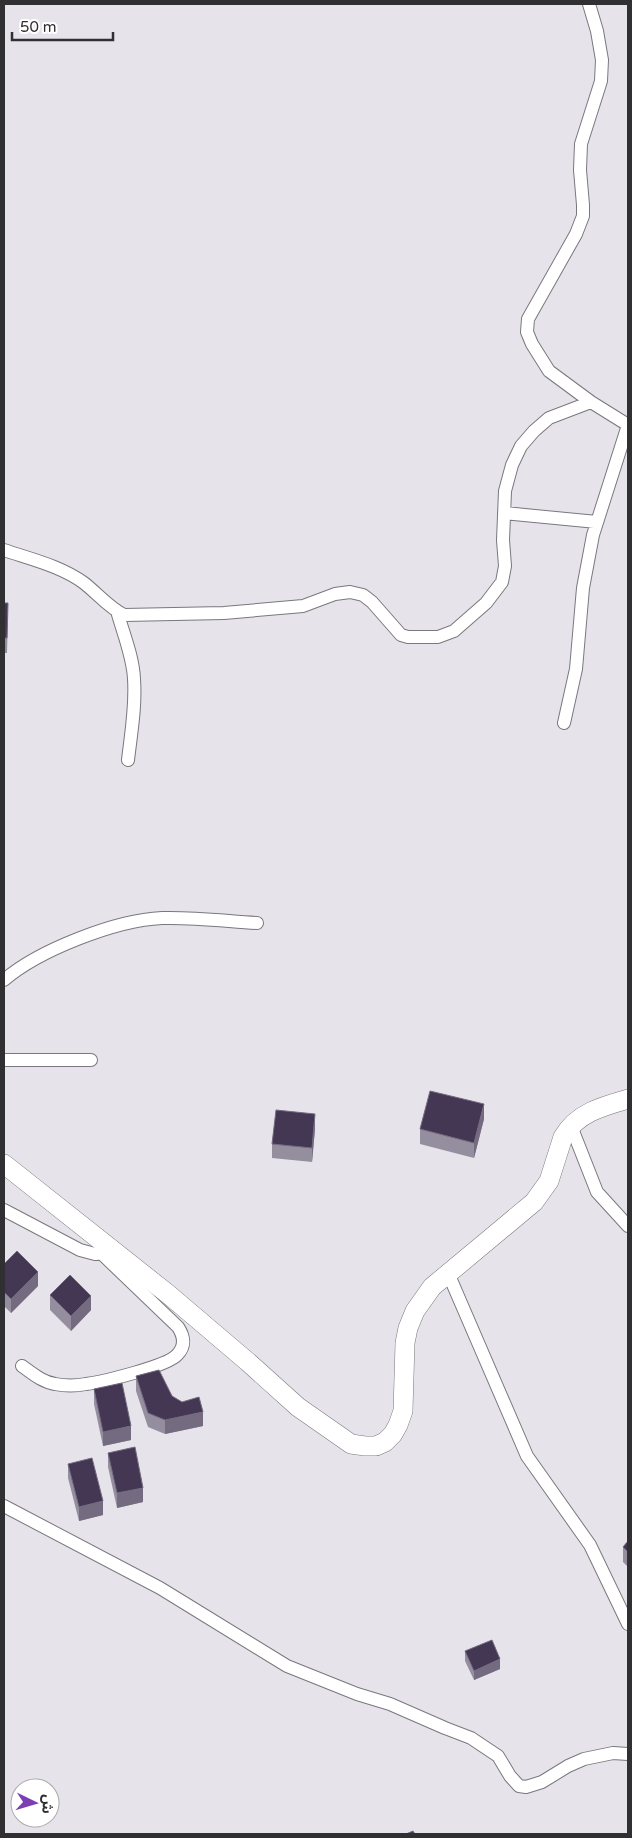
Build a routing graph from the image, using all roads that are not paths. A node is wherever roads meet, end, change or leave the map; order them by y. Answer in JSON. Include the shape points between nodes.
{"nodes":[{"id":1,"x":589,"y":4,"type":"edge"},
{"id":2,"x":591,"y":402,"type":"junction"},
{"id":3,"x":628,"y":425,"type":"edge"},
{"id":4,"x":504,"y":513,"type":"junction"},
{"id":5,"x":597,"y":522,"type":"junction"},
{"id":6,"x":4,"y":550,"type":"edge"},
{"id":7,"x":117,"y":612,"type":"junction"},
{"id":8,"x":564,"y":723,"type":"dead end"},
{"id":9,"x":128,"y":760,"type":"dead end"},
{"id":10,"x":257,"y":923,"type":"dead end"},
{"id":11,"x":4,"y":980,"type":"edge"},
{"id":12,"x":4,"y":1060,"type":"edge"},
{"id":13,"x":91,"y":1060,"type":"dead end"},
{"id":14,"x":628,"y":1099,"type":"edge"},
{"id":15,"x":571,"y":1126,"type":"junction"},
{"id":16,"x":4,"y":1164,"type":"edge"},
{"id":17,"x":4,"y":1210,"type":"edge"},
{"id":18,"x":628,"y":1226,"type":"edge"},
{"id":19,"x":109,"y":1254,"type":"junction"},
{"id":20,"x":448,"y":1273,"type":"junction"},
{"id":21,"x":22,"y":1366,"type":"dead end"},
{"id":22,"x":4,"y":1506,"type":"edge"},
{"id":23,"x":627,"y":1619,"type":"edge"},
{"id":24,"x":628,"y":1754,"type":"edge"}],
"edges":[{"from":1,"to":2,"type":"street","via":[[602,60],[601,81],[581,144],[582,216],[576,234],[528,319],[527,332],[549,371]]},
{"from":2,"to":3,"type":"street"},
{"from":2,"to":4,"type":"street","via":[[549,418],[521,446],[504,491]]},
{"from":3,"to":5,"type":"street"},
{"from":4,"to":5,"type":"street"},
{"from":4,"to":7,"type":"street","via":[[505,566],[502,582],[470,619],[454,632],[438,637],[401,635],[372,602],[363,595],[350,592],[303,606],[224,613],[132,615]]},
{"from":5,"to":8,"type":"street","via":[[583,588],[576,669]]},
{"from":6,"to":7,"type":"street","via":[[47,564],[82,582]]},
{"from":7,"to":9,"type":"street","via":[[134,678]]},
{"from":10,"to":11,"type":"street","via":[[161,918],[133,922],[40,956]]},
{"from":12,"to":13,"type":"street"},
{"from":14,"to":15,"type":"main road","via":[[583,1116]]},
{"from":15,"to":18,"type":"street","via":[[597,1192]]},
{"from":15,"to":20,"type":"main road","via":[[562,1137],[549,1181],[534,1202]]},
{"from":16,"to":19,"type":"main road"},
{"from":17,"to":19,"type":"street","via":[[80,1250]]},
{"from":19,"to":20,"type":"main road","via":[[168,1294],[298,1407],[351,1444],[364,1446],[385,1442],[398,1425],[403,1411],[408,1328],[415,1311],[432,1287]]},
{"from":19,"to":21,"type":"street","via":[[183,1334],[182,1348],[176,1356],[105,1380],[70,1386],[41,1380]]},
{"from":20,"to":23,"type":"street","via":[[527,1456],[590,1545]]},
{"from":22,"to":24,"type":"street","via":[[160,1588],[287,1666],[472,1738],[498,1756],[519,1786],[542,1782],[584,1759]]}]}
